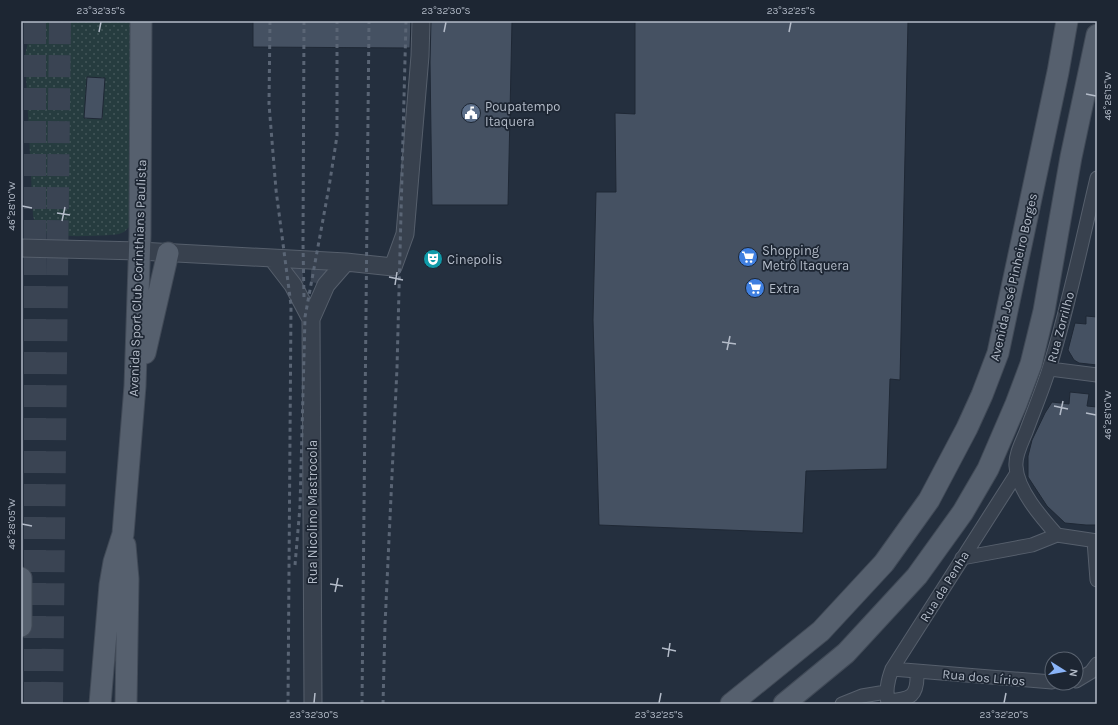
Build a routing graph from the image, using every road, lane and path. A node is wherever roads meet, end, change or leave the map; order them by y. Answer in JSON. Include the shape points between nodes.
{"nodes":[{"id":1,"x":141,"y":21,"type":"edge"},
{"id":2,"x":421,"y":21,"type":"edge"},
{"id":3,"x":1067,"y":21,"type":"edge"},
{"id":4,"x":1097,"y":35,"type":"edge"},
{"id":5,"x":1058,"y":72,"type":"junction"},
{"id":6,"x":1083,"y":101,"type":"junction"},
{"id":7,"x":1045,"y":130,"type":"junction"},
{"id":8,"x":1071,"y":157,"type":"junction"},
{"id":9,"x":1097,"y":178,"type":"edge"},
{"id":10,"x":21,"y":248,"type":"edge"},
{"id":11,"x":139,"y":252,"type":"junction"},
{"id":12,"x":168,"y":253,"type":"junction"},
{"id":13,"x":273,"y":259,"type":"junction"},
{"id":14,"x":346,"y":262,"type":"junction"},
{"id":15,"x":311,"y":319,"type":"junction"},
{"id":16,"x":1050,"y":368,"type":"junction"},
{"id":17,"x":1097,"y":375,"type":"edge"},
{"id":18,"x":135,"y":386,"type":"junction"},
{"id":19,"x":1017,"y":473,"type":"junction"},
{"id":20,"x":123,"y":534,"type":"junction"},
{"id":21,"x":1057,"y":535,"type":"junction"},
{"id":22,"x":1095,"y":541,"type":"edge"},
{"id":23,"x":962,"y":558,"type":"junction"},
{"id":24,"x":21,"y":578,"type":"edge"},
{"id":25,"x":1097,"y":580,"type":"edge"},
{"id":26,"x":21,"y":626,"type":"edge"},
{"id":27,"x":1097,"y":664,"type":"edge"},
{"id":28,"x":892,"y":669,"type":"junction"},
{"id":29,"x":917,"y":672,"type":"junction"},
{"id":30,"x":1084,"y":676,"type":"edge"},
{"id":31,"x":1044,"y":681,"type":"edge"},
{"id":32,"x":888,"y":699,"type":"edge"},
{"id":33,"x":100,"y":704,"type":"edge"},
{"id":34,"x":126,"y":704,"type":"edge"},
{"id":35,"x":313,"y":704,"type":"edge"},
{"id":36,"x":731,"y":704,"type":"edge"},
{"id":37,"x":784,"y":704,"type":"edge"},
{"id":38,"x":842,"y":704,"type":"edge"}],
"edges":[{"from":1,"to":11,"type":"main road","name":"Avenida Sport Club Corinthians Paulista"},
{"from":2,"to":14,"type":"street","via":[[405,234],[393,267]]},
{"from":3,"to":5,"type":"main road","name":"Avenida José Pinheiro Borges"},
{"from":4,"to":6,"type":"main road"},
{"from":5,"to":6,"type":"main road","via":[[1066,91]]},
{"from":5,"to":7,"type":"main road","name":"Avenida José Pinheiro Borges"},
{"from":6,"to":8,"type":"main road"},
{"from":7,"to":8,"type":"main road","via":[[1061,140]]},
{"from":7,"to":36,"type":"main road","name":"Avenida José Pinheiro Borges","via":[[998,353],[967,428],[929,500],[884,563],[821,631]]},
{"from":8,"to":37,"type":"main road","via":[[1044,311],[1031,364],[988,469],[963,512],[917,576],[846,653]]},
{"from":9,"to":16,"type":"street","name":"Rua Zorrilho"},
{"from":10,"to":11,"type":"street"},
{"from":11,"to":12,"type":"street"},
{"from":11,"to":18,"type":"main road","name":"Avenida Sport Club Corinthians Paulista"},
{"from":12,"to":13,"type":"street"},
{"from":12,"to":18,"type":"main road"},
{"from":13,"to":14,"type":"street"},
{"from":13,"to":15,"type":"street","name":"Rua Nicolino Mastrocola","via":[[292,285]]},
{"from":14,"to":15,"type":"street","name":"Rua Nicolino Mastrocola","via":[[326,285]]},
{"from":15,"to":35,"type":"street","name":"Rua Nicolino Mastrocola"},
{"from":16,"to":17,"type":"street"},
{"from":16,"to":19,"type":"street","name":"Rua Zorrilho","via":[[1019,449]]},
{"from":18,"to":20,"type":"main road","name":"Avenida Sport Club Corinthians Paulista"},
{"from":19,"to":21,"type":"street","via":[[1022,488],[1037,512]]},
{"from":19,"to":23,"type":"street","name":"Rua da Penha"},
{"from":20,"to":33,"type":"main road","name":"Avenida Sport Club Corinthians Paulista","via":[[110,585]]},
{"from":20,"to":34,"type":"main road","name":"Avenida Sport Club Corinthians Paulista","via":[[128,579]]},
{"from":21,"to":22,"type":"street"},
{"from":21,"to":23,"type":"street","via":[[1032,545]]},
{"from":22,"to":25,"type":"street"},
{"from":23,"to":28,"type":"street","name":"Rua da Penha"},
{"from":24,"to":26,"type":"main road"},
{"from":27,"to":30,"type":"street"},
{"from":28,"to":29,"type":"street","name":"Rua dos Lírios"},
{"from":28,"to":32,"type":"street","name":"Rua da Penha","via":[[887,685]]},
{"from":29,"to":31,"type":"street","name":"Rua dos Lírios"},
{"from":29,"to":32,"type":"street","via":[[914,694],[899,700]]},
{"from":32,"to":38,"type":"street","via":[[862,696]]}]}
